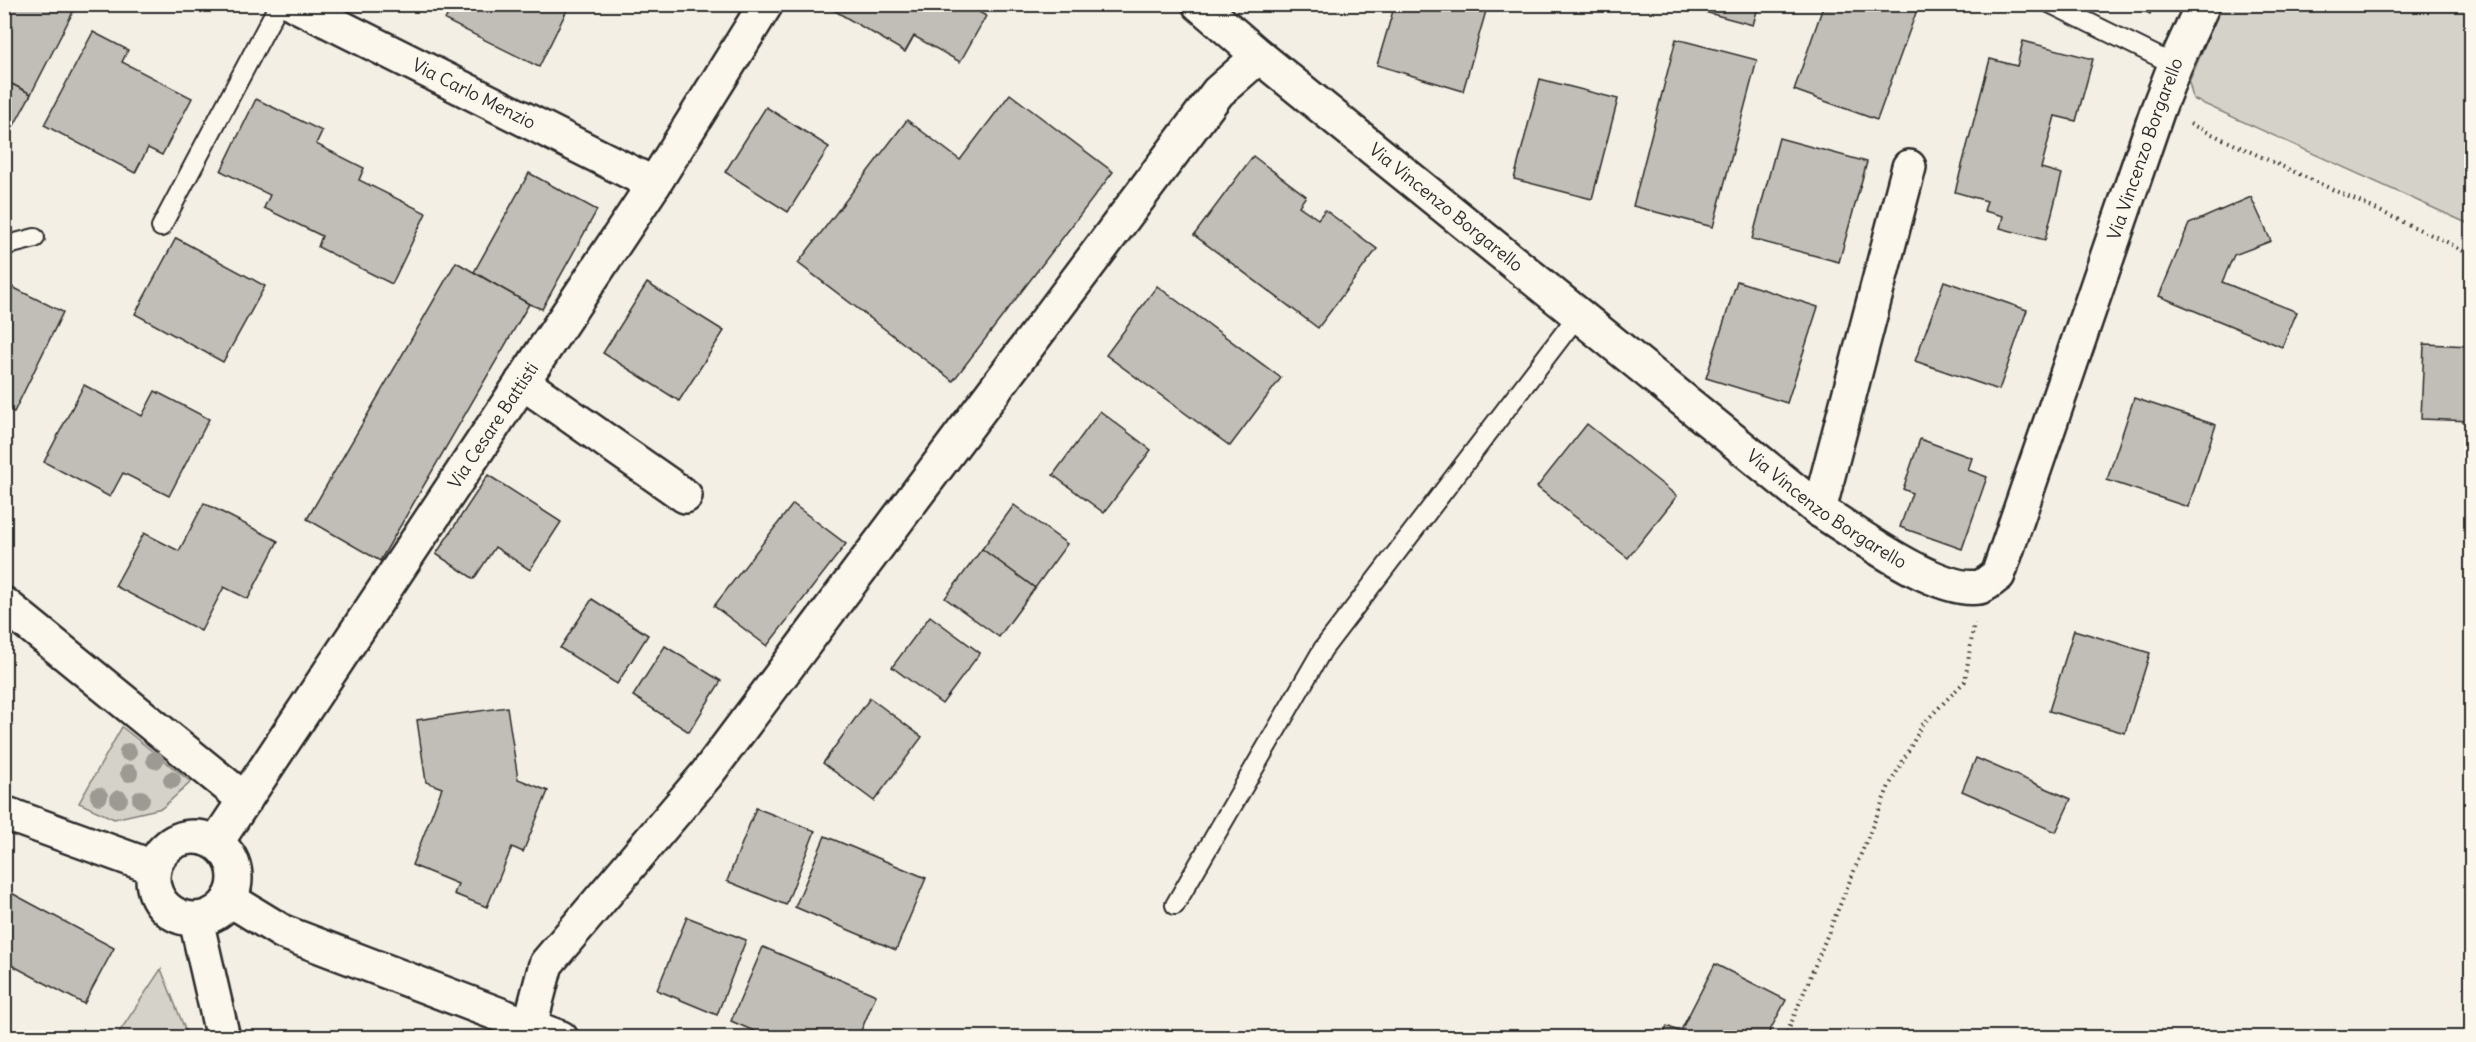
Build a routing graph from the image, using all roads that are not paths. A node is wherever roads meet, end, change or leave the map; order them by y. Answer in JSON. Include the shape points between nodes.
{"nodes":[{"id":1,"x":279,"y":4,"type":"edge"},
{"id":2,"x":294,"y":4,"type":"edge"},
{"id":3,"x":766,"y":4,"type":"edge"},
{"id":4,"x":1199,"y":4,"type":"edge"},
{"id":5,"x":2051,"y":4,"type":"edge"},
{"id":6,"x":2203,"y":4,"type":"edge"},
{"id":7,"x":1259,"y":56,"type":"junction"},
{"id":8,"x":2175,"y":65,"type":"junction"},
{"id":9,"x":1909,"y":167,"type":"dead end"},
{"id":10,"x":654,"y":184,"type":"junction"},
{"id":11,"x":161,"y":228,"type":"dead end"},
{"id":12,"x":34,"y":238,"type":"dead end"},
{"id":13,"x":4,"y":246,"type":"edge"},
{"id":14,"x":1578,"y":315,"type":"junction"},
{"id":15,"x":522,"y":382,"type":"junction"},
{"id":16,"x":685,"y":496,"type":"dead end"},
{"id":17,"x":1819,"y":510,"type":"junction"},
{"id":18,"x":4,"y":604,"type":"edge"},
{"id":19,"x":245,"y":800,"type":"junction"},
{"id":20,"x":4,"y":813,"type":"edge"},
{"id":21,"x":216,"y":843,"type":"junction"},
{"id":22,"x":153,"y":867,"type":"junction"},
{"id":23,"x":229,"y":899,"type":"junction"},
{"id":24,"x":1175,"y":904,"type":"dead end"},
{"id":25,"x":196,"y":920,"type":"junction"},
{"id":26,"x":530,"y":1025,"type":"junction"},
{"id":27,"x":223,"y":1038,"type":"edge"},
{"id":28,"x":561,"y":1038,"type":"edge"}],
"edges":[{"from":1,"to":11,"type":"lane"},
{"from":2,"to":10,"type":"street","name":"Via Carlo Menzio"},
{"from":3,"to":10,"type":"street","name":"Via Cesare Battisti"},
{"from":4,"to":7,"type":"street","name":"Via Vincenzo Borgarello"},
{"from":5,"to":8,"type":"lane"},
{"from":6,"to":8,"type":"street","name":"Via Vincenzo Borgarello"},
{"from":7,"to":14,"type":"street","name":"Via Vincenzo Borgarello"},
{"from":7,"to":26,"type":"street","via":[[1218,92],[706,775],[546,964]]},
{"from":8,"to":17,"type":"street","name":"Via Vincenzo Borgarello","via":[[1998,575],[1980,587],[1955,586],[1918,572]]},
{"from":9,"to":17,"type":"street"},
{"from":10,"to":15,"type":"street","name":"Via Cesare Battisti"},
{"from":12,"to":13,"type":"lane"},
{"from":14,"to":17,"type":"street","name":"Via Vincenzo Borgarello"},
{"from":14,"to":24,"type":"lane","via":[[1323,649]]},
{"from":15,"to":16,"type":"street"},
{"from":15,"to":19,"type":"street","name":"Via Cesare Battisti"},
{"from":18,"to":19,"type":"street"},
{"from":19,"to":21,"type":"street","name":"Via Cesare Battisti"},
{"from":20,"to":22,"type":"street"},
{"from":21,"to":22,"type":"street","via":[[203,837],[175,841],[164,849]]},
{"from":21,"to":23,"type":"street","via":[[233,865],[235,879]]},
{"from":22,"to":25,"type":"street","via":[[153,886],[166,909]]},
{"from":23,"to":25,"type":"street","via":[[216,913]]},
{"from":23,"to":26,"type":"street","via":[[284,932]]},
{"from":25,"to":27,"type":"street"},
{"from":26,"to":28,"type":"street"}]}
